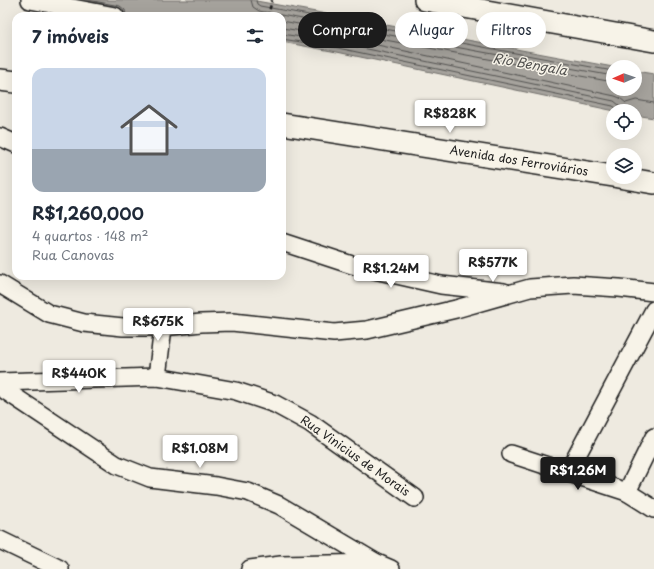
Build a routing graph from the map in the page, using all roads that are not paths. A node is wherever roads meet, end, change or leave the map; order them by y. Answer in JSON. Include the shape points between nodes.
{"nodes":[{"id":1,"x":30,"y":0,"type":"edge"},
{"id":2,"x":425,"y":0,"type":"edge"},
{"id":3,"x":465,"y":4,"type":"edge"},
{"id":4,"x":94,"y":12,"type":"edge"},
{"id":5,"x":654,"y":42,"type":"edge"},
{"id":6,"x":0,"y":80,"type":"edge"},
{"id":7,"x":12,"y":82,"type":"edge"},
{"id":8,"x":286,"y":125,"type":"edge"},
{"id":9,"x":0,"y":137,"type":"edge"},
{"id":10,"x":12,"y":142,"type":"edge"},
{"id":11,"x":606,"y":175,"type":"edge"},
{"id":12,"x":642,"y":181,"type":"edge"},
{"id":13,"x":654,"y":183,"type":"edge"},
{"id":14,"x":286,"y":243,"type":"edge"},
{"id":15,"x":0,"y":284,"type":"edge"},
{"id":16,"x":654,"y":292,"type":"edge"},
{"id":17,"x":510,"y":293,"type":"junction"},
{"id":18,"x":654,"y":310,"type":"edge"},
{"id":19,"x":163,"y":327,"type":"junction"},
{"id":20,"x":157,"y":377,"type":"junction"},
{"id":21,"x":0,"y":382,"type":"edge"},
{"id":22,"x":0,"y":387,"type":"edge"},
{"id":23,"x":654,"y":438,"type":"edge"},
{"id":24,"x":511,"y":454,"type":"dead end"},
{"id":25,"x":568,"y":472,"type":"junction"},
{"id":26,"x":627,"y":492,"type":"junction"},
{"id":27,"x":415,"y":498,"type":"dead end"},
{"id":28,"x":654,"y":509,"type":"edge"},
{"id":29,"x":0,"y":540,"type":"edge"},
{"id":30,"x":384,"y":566,"type":"edge"},
{"id":31,"x":60,"y":569,"type":"edge"},
{"id":32,"x":250,"y":569,"type":"edge"}],
"edges":[{"from":1,"to":4,"type":"street"},
{"from":2,"to":3,"type":"main road"},
{"from":3,"to":5,"type":"main road"},
{"from":6,"to":7,"type":"main road"},
{"from":8,"to":11,"type":"main road","name":"Avenida dos Ferroviários"},
{"from":9,"to":10,"type":"street"},
{"from":12,"to":13,"type":"main road"},
{"from":14,"to":17,"type":"street","via":[[360,267],[442,285]]},
{"from":15,"to":19,"type":"street","via":[[49,314],[84,323],[123,327]]},
{"from":16,"to":17,"type":"street","via":[[573,285],[530,288]]},
{"from":17,"to":19,"type":"street","via":[[367,330],[334,333],[232,322]]},
{"from":18,"to":25,"type":"street"},
{"from":19,"to":20,"type":"street"},
{"from":20,"to":21,"type":"street","name":"Rua Vinicius de Morais"},
{"from":20,"to":27,"type":"street","name":"Rua Vinicius de Morais","via":[[236,391],[275,404],[310,423]]},
{"from":22,"to":30,"type":"street","via":[[117,465],[150,478],[248,492],[279,505]]},
{"from":23,"to":26,"type":"street"},
{"from":24,"to":25,"type":"street"},
{"from":25,"to":26,"type":"street"},
{"from":26,"to":28,"type":"street"},
{"from":29,"to":31,"type":"street"},
{"from":30,"to":32,"type":"street","via":[[281,565]]}]}
